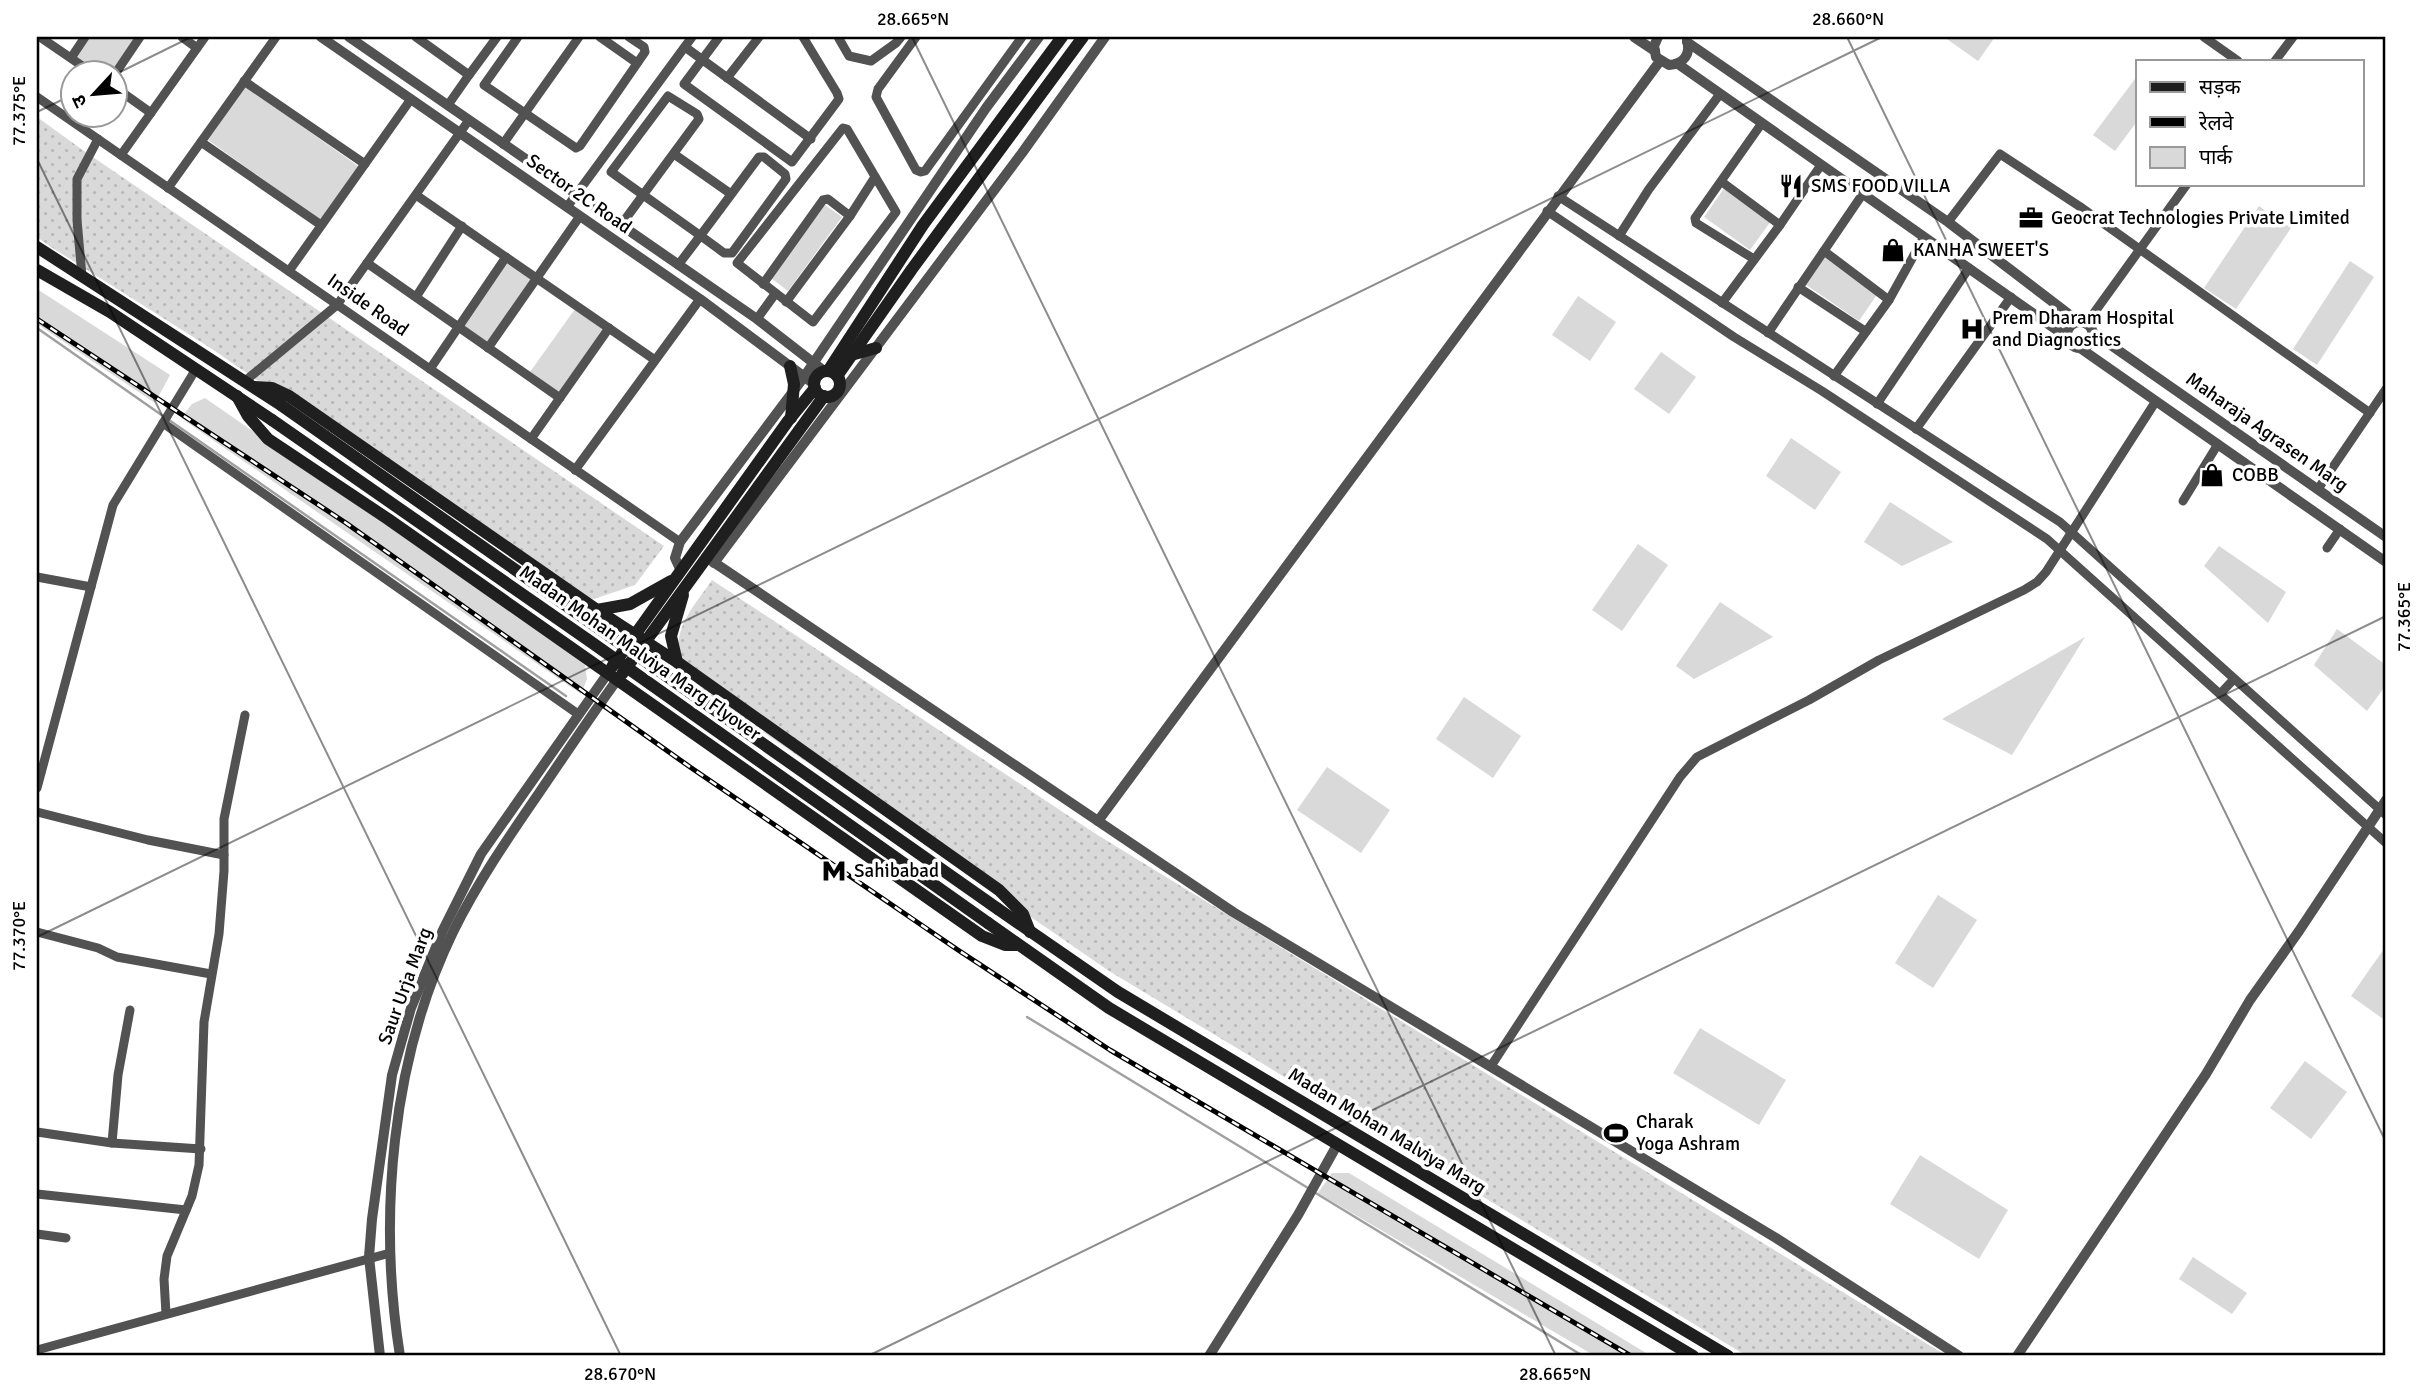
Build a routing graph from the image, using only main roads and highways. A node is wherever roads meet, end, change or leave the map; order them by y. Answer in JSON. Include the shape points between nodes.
{"nodes":[{"id":1,"x":1062,"y":37,"type":"edge"},
{"id":2,"x":1083,"y":37,"type":"edge"},
{"id":3,"x":37,"y":247,"type":"edge"},
{"id":4,"x":41,"y":273,"type":"edge"},
{"id":5,"x":876,"y":348,"type":"road end"},
{"id":6,"x":851,"y":355,"type":"junction"},
{"id":7,"x":790,"y":366,"type":"road end"},
{"id":8,"x":826,"y":370,"type":"junction"},
{"id":9,"x":249,"y":384,"type":"junction"},
{"id":10,"x":814,"y":386,"type":"junction"},
{"id":11,"x":237,"y":396,"type":"junction"},
{"id":12,"x":791,"y":418,"type":"junction"},
{"id":13,"x":681,"y":578,"type":"junction"},
{"id":14,"x":597,"y":610,"type":"junction"},
{"id":15,"x":640,"y":638,"type":"junction"},
{"id":16,"x":677,"y":662,"type":"junction"},
{"id":17,"x":613,"y":676,"type":"junction"},
{"id":18,"x":1030,"y":932,"type":"junction"},
{"id":19,"x":1017,"y":945,"type":"junction"},
{"id":20,"x":1693,"y":1356,"type":"edge"},
{"id":21,"x":1728,"y":1356,"type":"edge"}],
"edges":[{"from":1,"to":8,"type":"main road","via":[[923,225]]},
{"from":2,"to":6,"type":"main road"},
{"from":3,"to":9,"type":"main road"},
{"from":4,"to":11,"type":"main road","via":[[110,312]]},
{"from":5,"to":6,"type":"main road"},
{"from":6,"to":8,"type":"main road"},
{"from":7,"to":12,"type":"main road","via":[[794,390]]},
{"from":8,"to":10,"type":"main road","via":[[815,378]]},
{"from":8,"to":10,"type":"main road","via":[[839,384],[836,392],[830,396]]},
{"from":9,"to":14,"type":"main road","via":[[289,396]]},
{"from":9,"to":18,"type":"main road","name":"Madan Mohan Malviya Marg Flyover","bridge":true},
{"from":10,"to":12,"type":"main road"},
{"from":10,"to":13,"type":"main road","via":[[710,560]]},
{"from":11,"to":17,"type":"main road","via":[[268,439]]},
{"from":11,"to":19,"type":"main road","name":"Madan Mohan Malviya Marg Flyover","bridge":true},
{"from":12,"to":13,"type":"main road"},
{"from":13,"to":14,"type":"main road","via":[[630,604]]},
{"from":13,"to":15,"type":"main road"},
{"from":13,"to":16,"type":"main road","via":[[671,636]]},
{"from":14,"to":15,"type":"main road"},
{"from":15,"to":16,"type":"main road"},
{"from":15,"to":17,"type":"main road"},
{"from":16,"to":18,"type":"main road","via":[[999,891],[1023,914]]},
{"from":17,"to":19,"type":"main road","via":[[982,936]]},
{"from":18,"to":21,"type":"main road","name":"Madan Mohan Malviya Marg","via":[[1130,999]]},
{"from":19,"to":20,"type":"main road","name":"Madan Mohan Malviya Marg","via":[[1110,1008]]}]}
